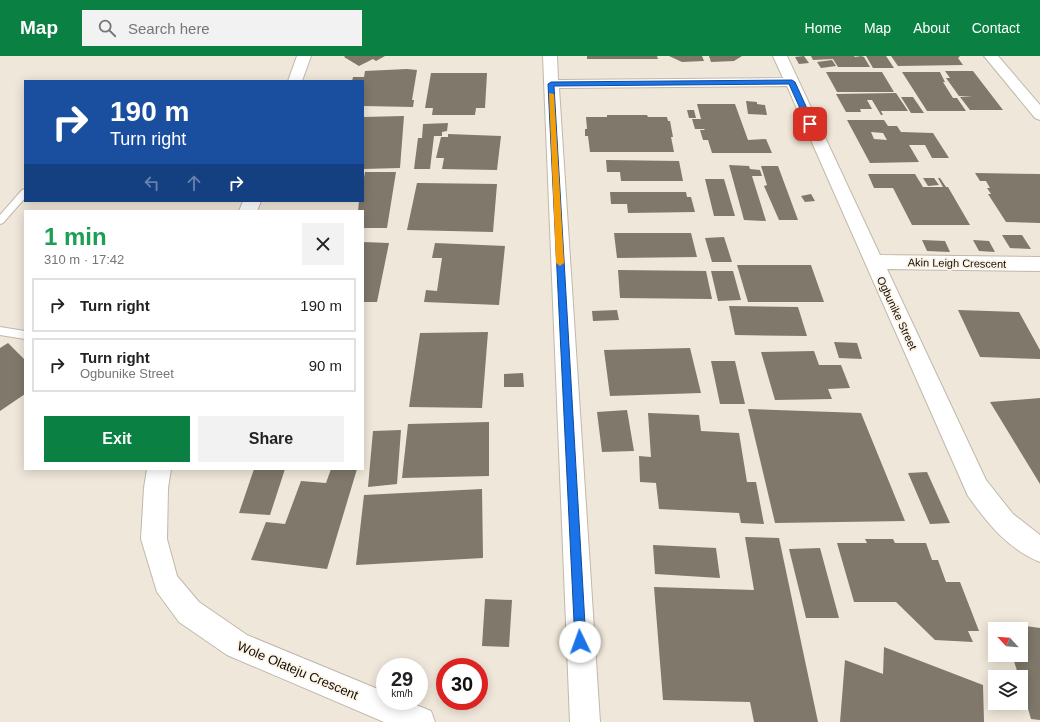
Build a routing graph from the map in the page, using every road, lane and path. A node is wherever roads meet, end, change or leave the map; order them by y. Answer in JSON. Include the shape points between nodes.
{"nodes":[{"id":1,"x":304,"y":56,"type":"edge"},
{"id":2,"x":550,"y":56,"type":"edge"},
{"id":3,"x":780,"y":56,"type":"edge"},
{"id":4,"x":991,"y":56,"type":"edge"},
{"id":5,"x":295,"y":80,"type":"edge"},
{"id":6,"x":792,"y":82,"type":"junction"},
{"id":7,"x":551,"y":84,"type":"junction"},
{"id":8,"x":1040,"y":116,"type":"edge"},
{"id":9,"x":24,"y":193,"type":"edge"},
{"id":10,"x":0,"y":221,"type":"edge"},
{"id":11,"x":873,"y":262,"type":"junction"},
{"id":12,"x":1040,"y":264,"type":"edge"},
{"id":13,"x":0,"y":331,"type":"edge"},
{"id":14,"x":24,"y":335,"type":"edge"},
{"id":15,"x":159,"y":470,"type":"edge"},
{"id":16,"x":1040,"y":549,"type":"edge"},
{"id":17,"x":420,"y":722,"type":"edge"},
{"id":18,"x":585,"y":722,"type":"edge"}],
"edges":[{"from":1,"to":5,"type":"street"},
{"from":2,"to":7,"type":"street"},
{"from":3,"to":6,"type":"street","name":"Ogbunike Street"},
{"from":4,"to":8,"type":"street"},
{"from":6,"to":7,"type":"street"},
{"from":6,"to":11,"type":"street","name":"Ogbunike Street"},
{"from":7,"to":18,"type":"street"},
{"from":9,"to":10,"type":"lane"},
{"from":11,"to":12,"type":"street","name":"Akin Leigh Crescent"},
{"from":11,"to":16,"type":"street","name":"Ogbunike Street","via":[[977,488],[998,518],[1024,540]]},
{"from":13,"to":14,"type":"lane"},
{"from":15,"to":17,"type":"street","name":"Wole Olateju Crescent","via":[[154,539],[166,583],[189,612],[237,644]]}]}
